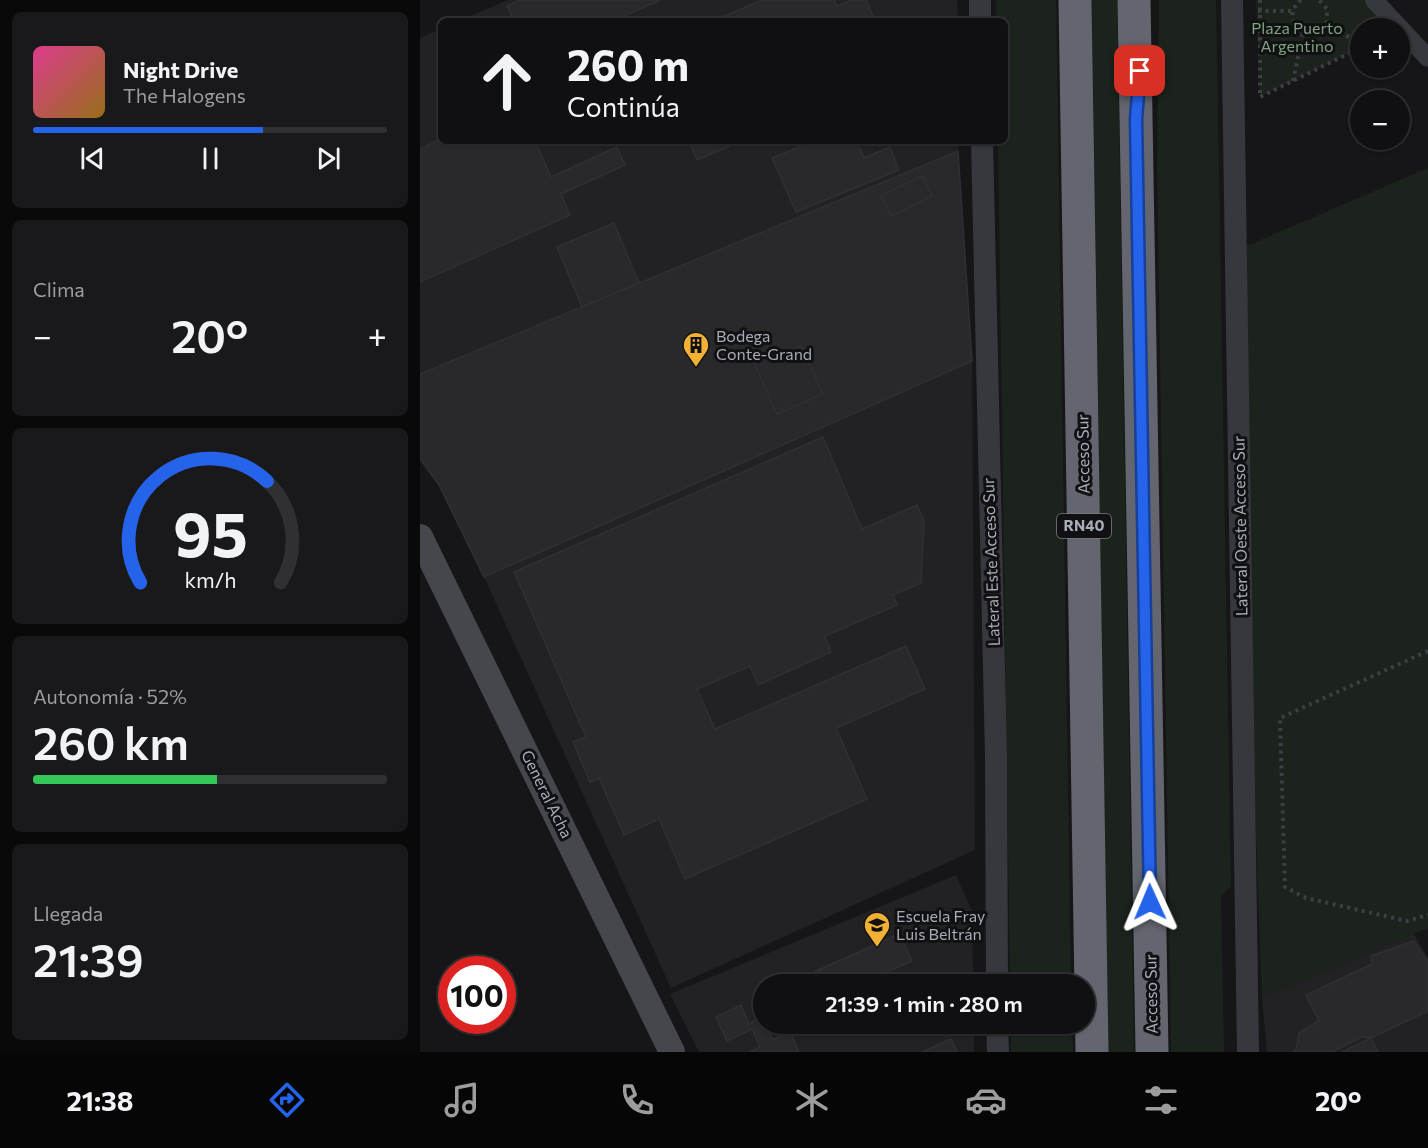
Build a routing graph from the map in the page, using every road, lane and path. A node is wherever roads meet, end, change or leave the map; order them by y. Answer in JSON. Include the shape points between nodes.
{"nodes":[{"id":1,"x":980,"y":0,"type":"edge"},
{"id":2,"x":1075,"y":0,"type":"edge"},
{"id":3,"x":1134,"y":0,"type":"edge"},
{"id":4,"x":1146,"y":0,"type":"edge"},
{"id":5,"x":1232,"y":0,"type":"edge"},
{"id":6,"x":1260,"y":0,"type":"edge"},
{"id":7,"x":1300,"y":0,"type":"edge"},
{"id":8,"x":1319,"y":0,"type":"edge"},
{"id":9,"x":1374,"y":0,"type":"edge"},
{"id":10,"x":1258,"y":11,"type":"junction"},
{"id":11,"x":1293,"y":11,"type":"junction"},
{"id":12,"x":980,"y":18,"type":"edge"},
{"id":13,"x":1327,"y":24,"type":"junction"},
{"id":14,"x":1303,"y":33,"type":"junction"},
{"id":15,"x":1350,"y":39,"type":"edge"},
{"id":16,"x":1350,"y":51,"type":"edge"},
{"id":17,"x":1428,"y":58,"type":"edge"},
{"id":18,"x":1293,"y":82,"type":"junction"},
{"id":19,"x":1136,"y":119,"type":"junction"},
{"id":20,"x":982,"y":144,"type":"edge"},
{"id":21,"x":420,"y":537,"type":"edge"},
{"id":22,"x":1428,"y":651,"type":"edge"},
{"id":23,"x":1428,"y":915,"type":"edge"},
{"id":24,"x":997,"y":974,"type":"edge"},
{"id":25,"x":997,"y":1034,"type":"edge"},
{"id":26,"x":672,"y":1052,"type":"edge"},
{"id":27,"x":998,"y":1052,"type":"edge"},
{"id":28,"x":1092,"y":1052,"type":"edge"},
{"id":29,"x":1152,"y":1052,"type":"edge"},
{"id":30,"x":1248,"y":1052,"type":"edge"}],
"edges":[{"from":1,"to":12,"type":"street"},
{"from":2,"to":28,"type":"highway","name":"Acceso Sur","number":"RN40"},
{"from":3,"to":19,"type":"highway","name":"Acceso Sur"},
{"from":4,"to":19,"type":"highway"},
{"from":5,"to":30,"type":"street","name":"Lateral Oeste Acceso Sur"},
{"from":6,"to":10,"type":"path"},
{"from":7,"to":11,"type":"path"},
{"from":8,"to":13,"type":"path","via":[[1328,9]]},
{"from":9,"to":17,"type":"street"},
{"from":10,"to":11,"type":"path"},
{"from":10,"to":18,"type":"path","via":[[1260,97]]},
{"from":11,"to":14,"type":"path","via":[[1294,24]]},
{"from":13,"to":14,"type":"path","via":[[1319,32]]},
{"from":13,"to":15,"type":"path"},
{"from":14,"to":18,"type":"path"},
{"from":16,"to":18,"type":"path"},
{"from":19,"to":29,"type":"highway","name":"Acceso Sur"},
{"from":20,"to":24,"type":"street","name":"Lateral Este Acceso Sur"},
{"from":21,"to":26,"type":"main road","name":"General Acha"},
{"from":22,"to":23,"type":"path","via":[[1280,718],[1285,887],[1306,898],[1407,921]]},
{"from":25,"to":27,"type":"street"}]}
